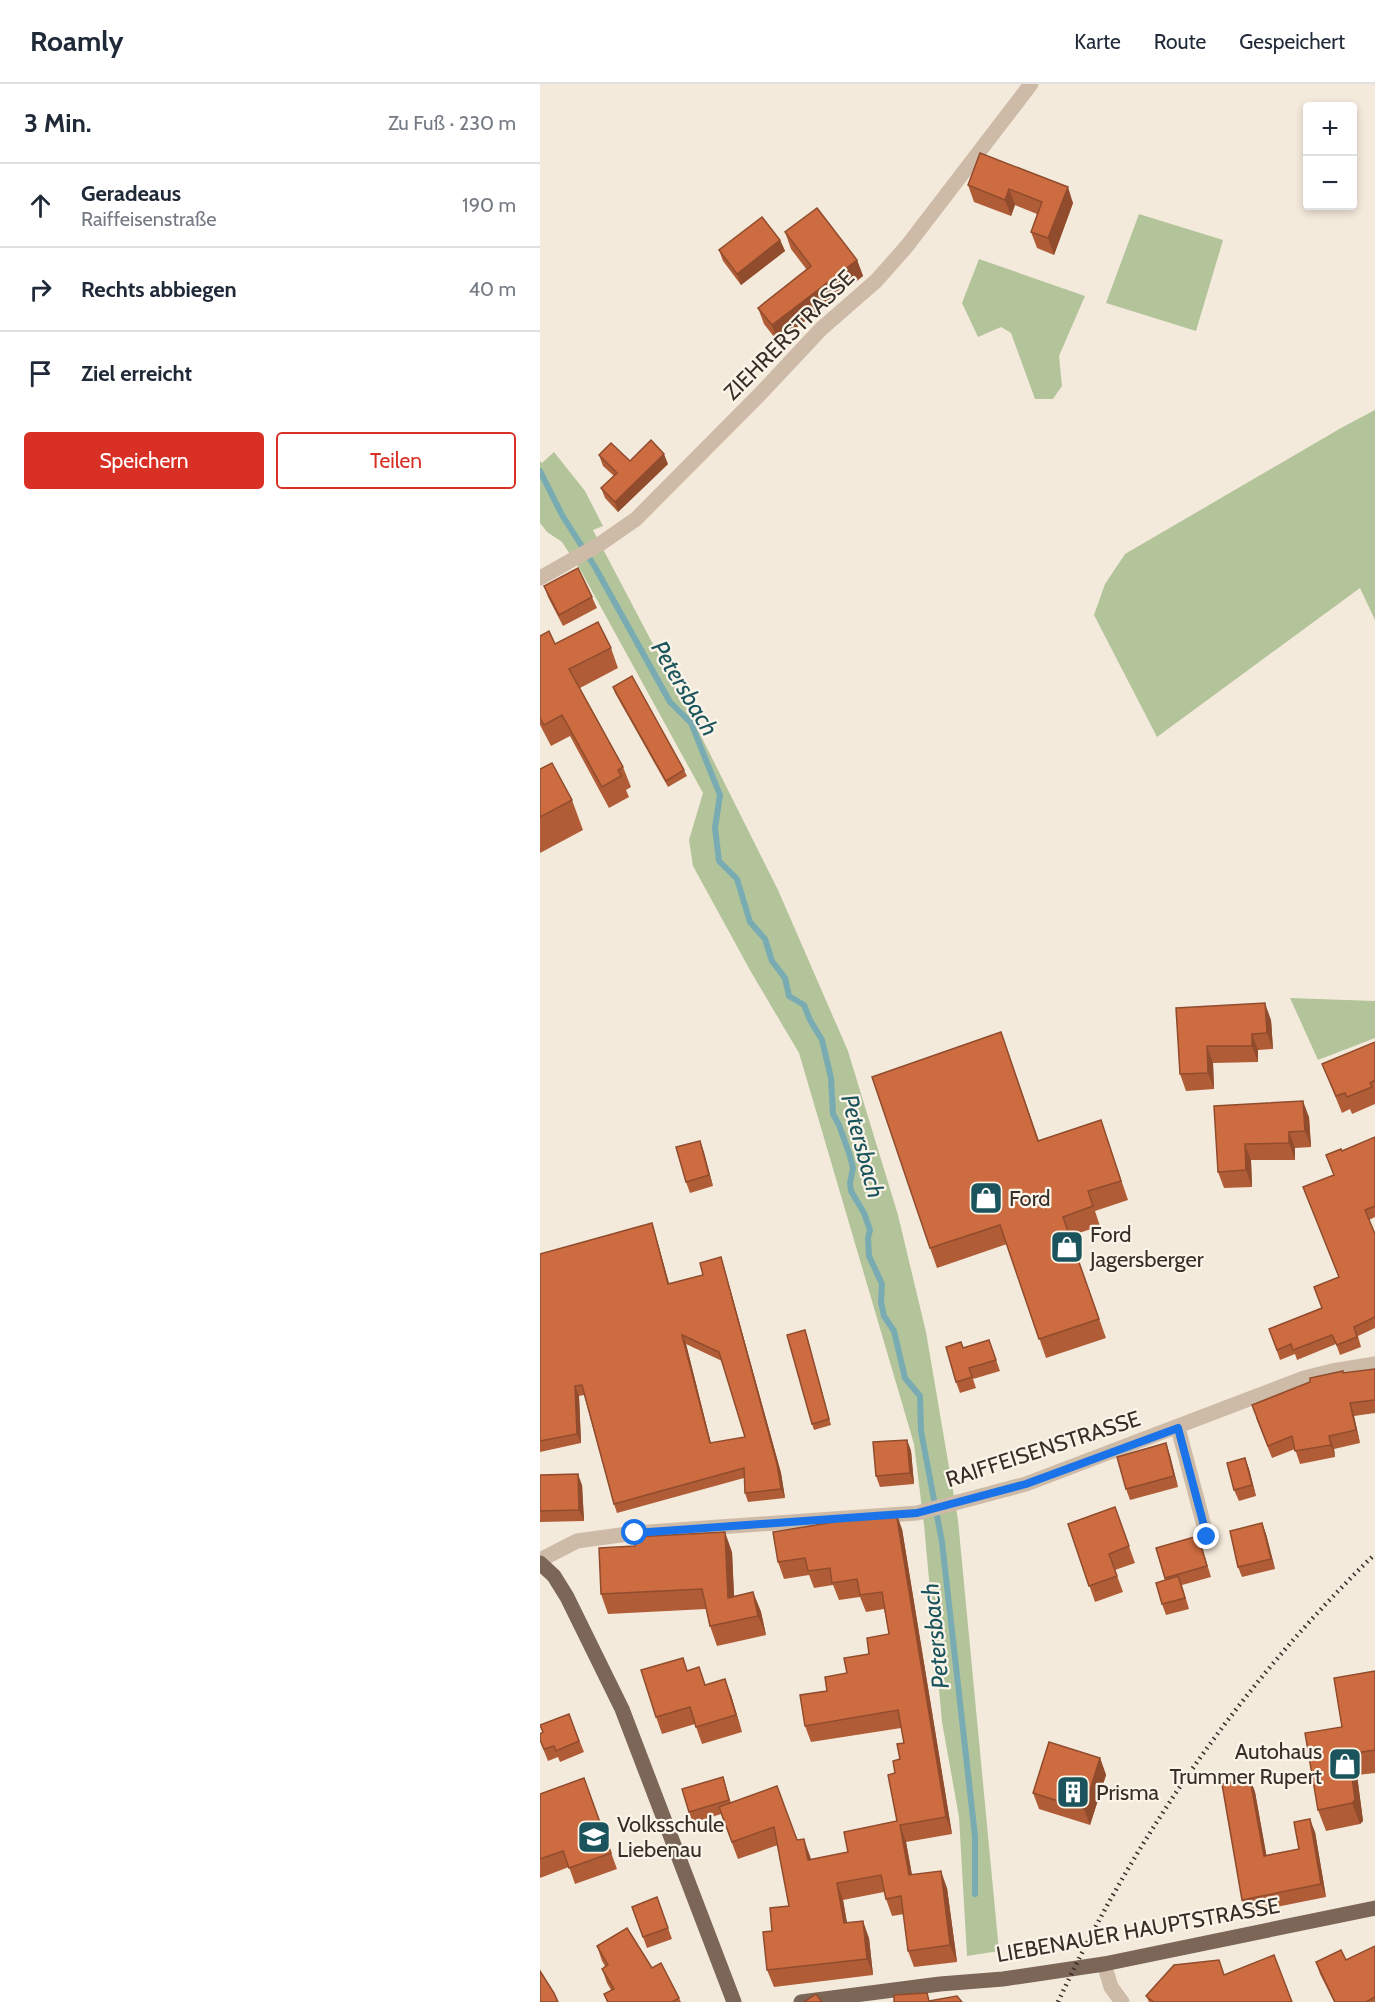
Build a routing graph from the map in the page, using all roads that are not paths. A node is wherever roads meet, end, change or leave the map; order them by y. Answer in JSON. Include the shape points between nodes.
{"nodes":[{"id":1,"x":1031,"y":84,"type":"edge"},
{"id":2,"x":540,"y":578,"type":"edge"},
{"id":3,"x":1375,"y":1364,"type":"edge"},
{"id":4,"x":1178,"y":1428,"type":"junction"},
{"id":5,"x":1207,"y":1537,"type":"dead end"},
{"id":6,"x":540,"y":1561,"type":"edge"},
{"id":7,"x":1375,"y":1908,"type":"edge"},
{"id":8,"x":1104,"y":1964,"type":"junction"},
{"id":9,"x":734,"y":2002,"type":"edge"},
{"id":10,"x":801,"y":2002,"type":"edge"},
{"id":11,"x":1122,"y":2002,"type":"edge"}],
"edges":[{"from":1,"to":2,"type":"street","name":"ZIEHRERSTRASSE","via":[[876,281],[821,329],[636,519]]},
{"from":3,"to":4,"type":"street","name":"RAIFFEISENSTRASSE","via":[[1304,1378]]},
{"from":4,"to":5,"type":"street"},
{"from":4,"to":6,"type":"street","name":"RAIFFEISENSTRASSE","via":[[1026,1484],[917,1513],[635,1533],[577,1541]]},
{"from":6,"to":9,"type":"main road","via":[[567,1597],[622,1709]]},
{"from":7,"to":8,"type":"main road","name":"LIEBENAUER HAUPTSTRASSE"},
{"from":8,"to":10,"type":"main road","name":"LIEBENAUER HAUPTSTRASSE"},
{"from":8,"to":11,"type":"street","via":[[1111,1988]]}]}
